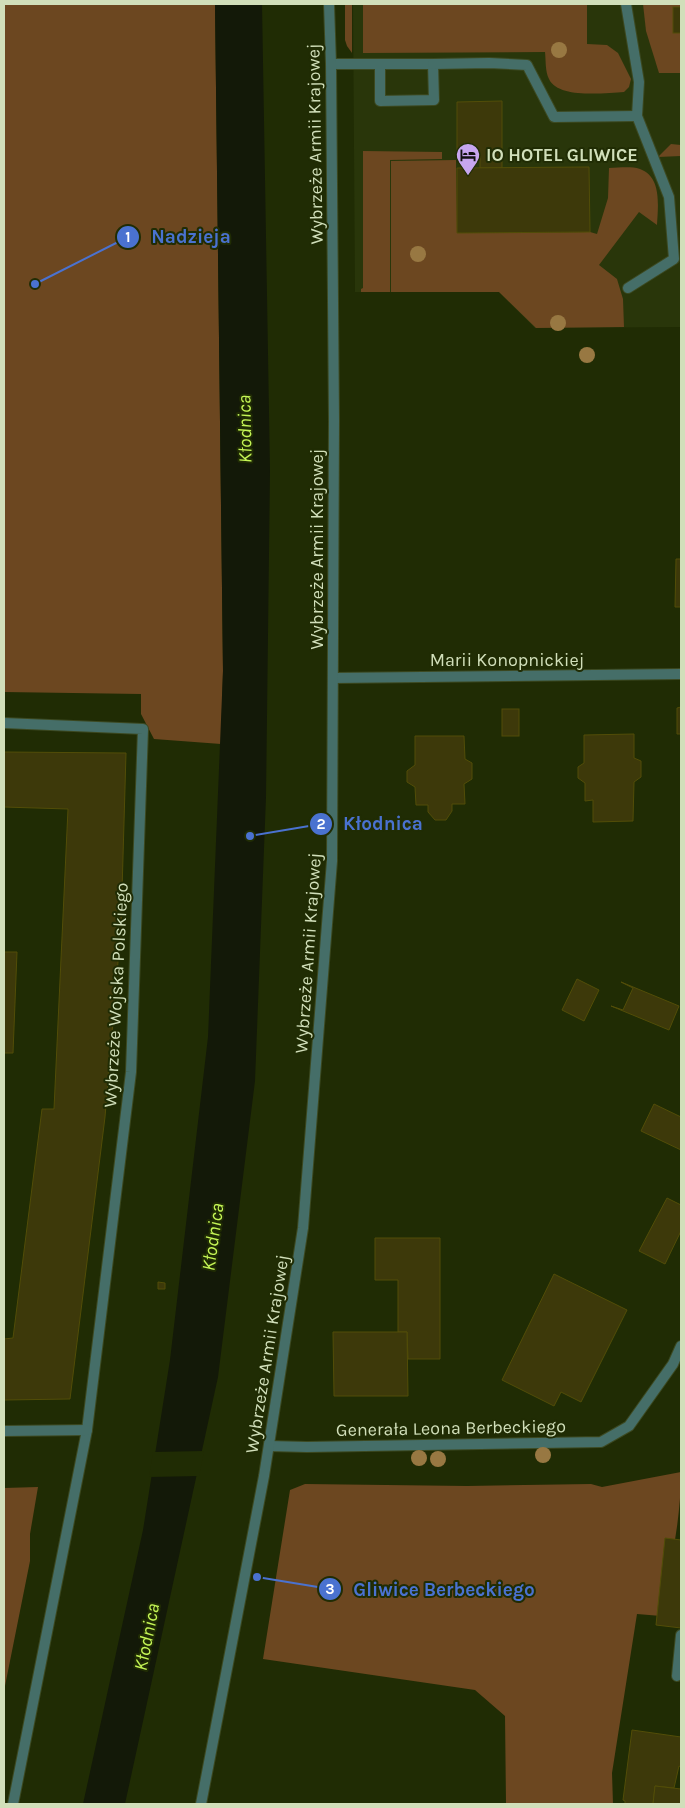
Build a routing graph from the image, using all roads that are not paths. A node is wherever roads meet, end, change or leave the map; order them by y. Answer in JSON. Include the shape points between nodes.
{"nodes":[{"id":1,"x":329,"y":4,"type":"edge"},
{"id":2,"x":626,"y":4,"type":"edge"},
{"id":3,"x":331,"y":64,"type":"junction"},
{"id":4,"x":380,"y":64,"type":"junction"},
{"id":5,"x":433,"y":64,"type":"junction"},
{"id":6,"x":637,"y":116,"type":"junction"},
{"id":7,"x":628,"y":288,"type":"dead end"},
{"id":8,"x":681,"y":674,"type":"edge"},
{"id":9,"x":333,"y":678,"type":"junction"},
{"id":10,"x":4,"y":724,"type":"edge"},
{"id":11,"x":681,"y":1346,"type":"edge"},
{"id":12,"x":87,"y":1430,"type":"junction"},
{"id":13,"x":4,"y":1431,"type":"edge"},
{"id":14,"x":269,"y":1446,"type":"junction"},
{"id":15,"x":681,"y":1636,"type":"edge"},
{"id":16,"x":677,"y":1676,"type":"dead end"},
{"id":17,"x":13,"y":1804,"type":"edge"},
{"id":18,"x":201,"y":1804,"type":"edge"}],
"edges":[{"from":1,"to":3,"type":"street","name":"Wybrzeże Armii Krajowej"},
{"from":2,"to":6,"type":"street","via":[[639,82]]},
{"from":3,"to":4,"type":"street"},
{"from":3,"to":9,"type":"street","name":"Wybrzeże Armii Krajowej"},
{"from":4,"to":5,"type":"street"},
{"from":4,"to":5,"type":"street","via":[[380,100],[434,100]]},
{"from":5,"to":6,"type":"street","via":[[527,65],[554,117]]},
{"from":6,"to":7,"type":"street","via":[[669,197],[674,259]]},
{"from":8,"to":9,"type":"street","name":"Marii Konopnickiej"},
{"from":9,"to":14,"type":"street","name":"Wybrzeże Armii Krajowej","via":[[332,861],[304,1228]]},
{"from":10,"to":12,"type":"street","name":"Wybrzeże Wojska Polskiego","via":[[143,729],[131,1072]]},
{"from":11,"to":14,"type":"street","name":"Generała Leona Berbeckiego","via":[[673,1364],[629,1426],[601,1442]]},
{"from":12,"to":13,"type":"street"},
{"from":12,"to":17,"type":"street"},
{"from":14,"to":18,"type":"street","name":"Wybrzeże Armii Krajowej"},
{"from":15,"to":16,"type":"street"}]}
